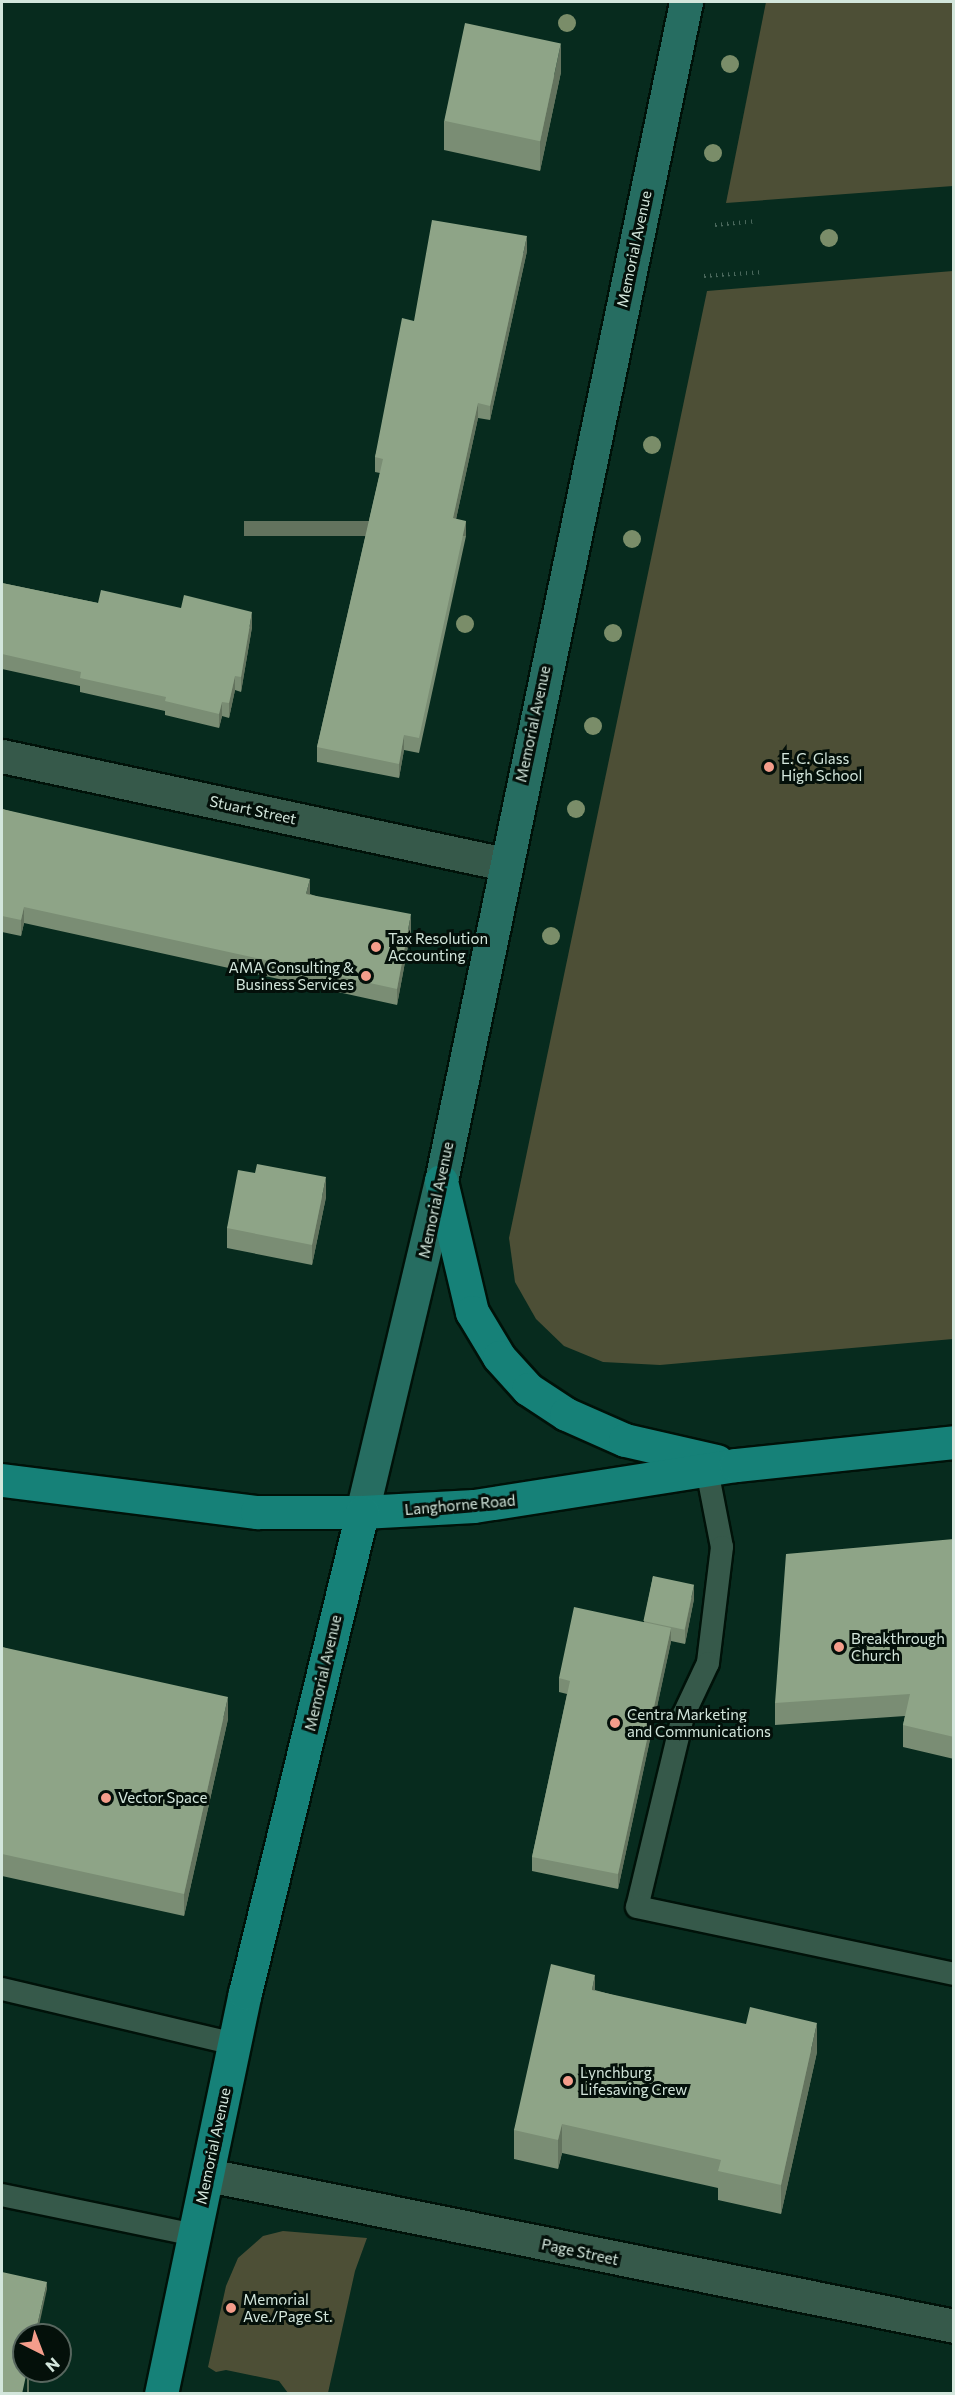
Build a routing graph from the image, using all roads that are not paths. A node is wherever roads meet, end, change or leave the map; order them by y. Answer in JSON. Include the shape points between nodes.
{"nodes":[{"id":1,"x":686,"y":2,"type":"edge"},
{"id":2,"x":2,"y":756,"type":"edge"},
{"id":3,"x":505,"y":864,"type":"junction"},
{"id":4,"x":441,"y":1181,"type":"junction"},
{"id":5,"x":954,"y":1442,"type":"edge"},
{"id":6,"x":721,"y":1468,"type":"junction"},
{"id":7,"x":2,"y":1480,"type":"edge"},
{"id":8,"x":362,"y":1512,"type":"junction"},
{"id":9,"x":954,"y":1974,"type":"edge"},
{"id":10,"x":2,"y":1989,"type":"edge"},
{"id":11,"x":234,"y":2044,"type":"junction"},
{"id":12,"x":208,"y":2175,"type":"junction"},
{"id":13,"x":2,"y":2195,"type":"edge"},
{"id":14,"x":195,"y":2235,"type":"junction"},
{"id":15,"x":954,"y":2326,"type":"edge"},
{"id":16,"x":162,"y":2394,"type":"edge"}],
"edges":[{"from":1,"to":3,"type":"main road","name":"Memorial Avenue"},
{"from":2,"to":3,"type":"street","name":"Stuart Street"},
{"from":3,"to":4,"type":"main road","name":"Memorial Avenue"},
{"from":4,"to":6,"type":"main road","via":[[472,1312],[499,1357],[528,1389],[566,1414],[625,1440]]},
{"from":4,"to":8,"type":"main road","name":"Memorial Avenue"},
{"from":5,"to":6,"type":"main road","name":"Langhorne Road"},
{"from":6,"to":8,"type":"main road","name":"Langhorne Road","via":[[474,1506]]},
{"from":6,"to":9,"type":"lane","via":[[722,1547],[708,1663],[683,1716],[637,1906]]},
{"from":7,"to":8,"type":"main road","name":"Langhorne Road","via":[[256,1512]]},
{"from":8,"to":11,"type":"main road","name":"Memorial Avenue"},
{"from":10,"to":11,"type":"lane"},
{"from":11,"to":12,"type":"main road","name":"Memorial Avenue"},
{"from":12,"to":14,"type":"main road","name":"Memorial Avenue"},
{"from":12,"to":15,"type":"street","name":"Page Street"},
{"from":13,"to":14,"type":"lane"},
{"from":14,"to":16,"type":"main road","name":"Memorial Avenue"}]}
